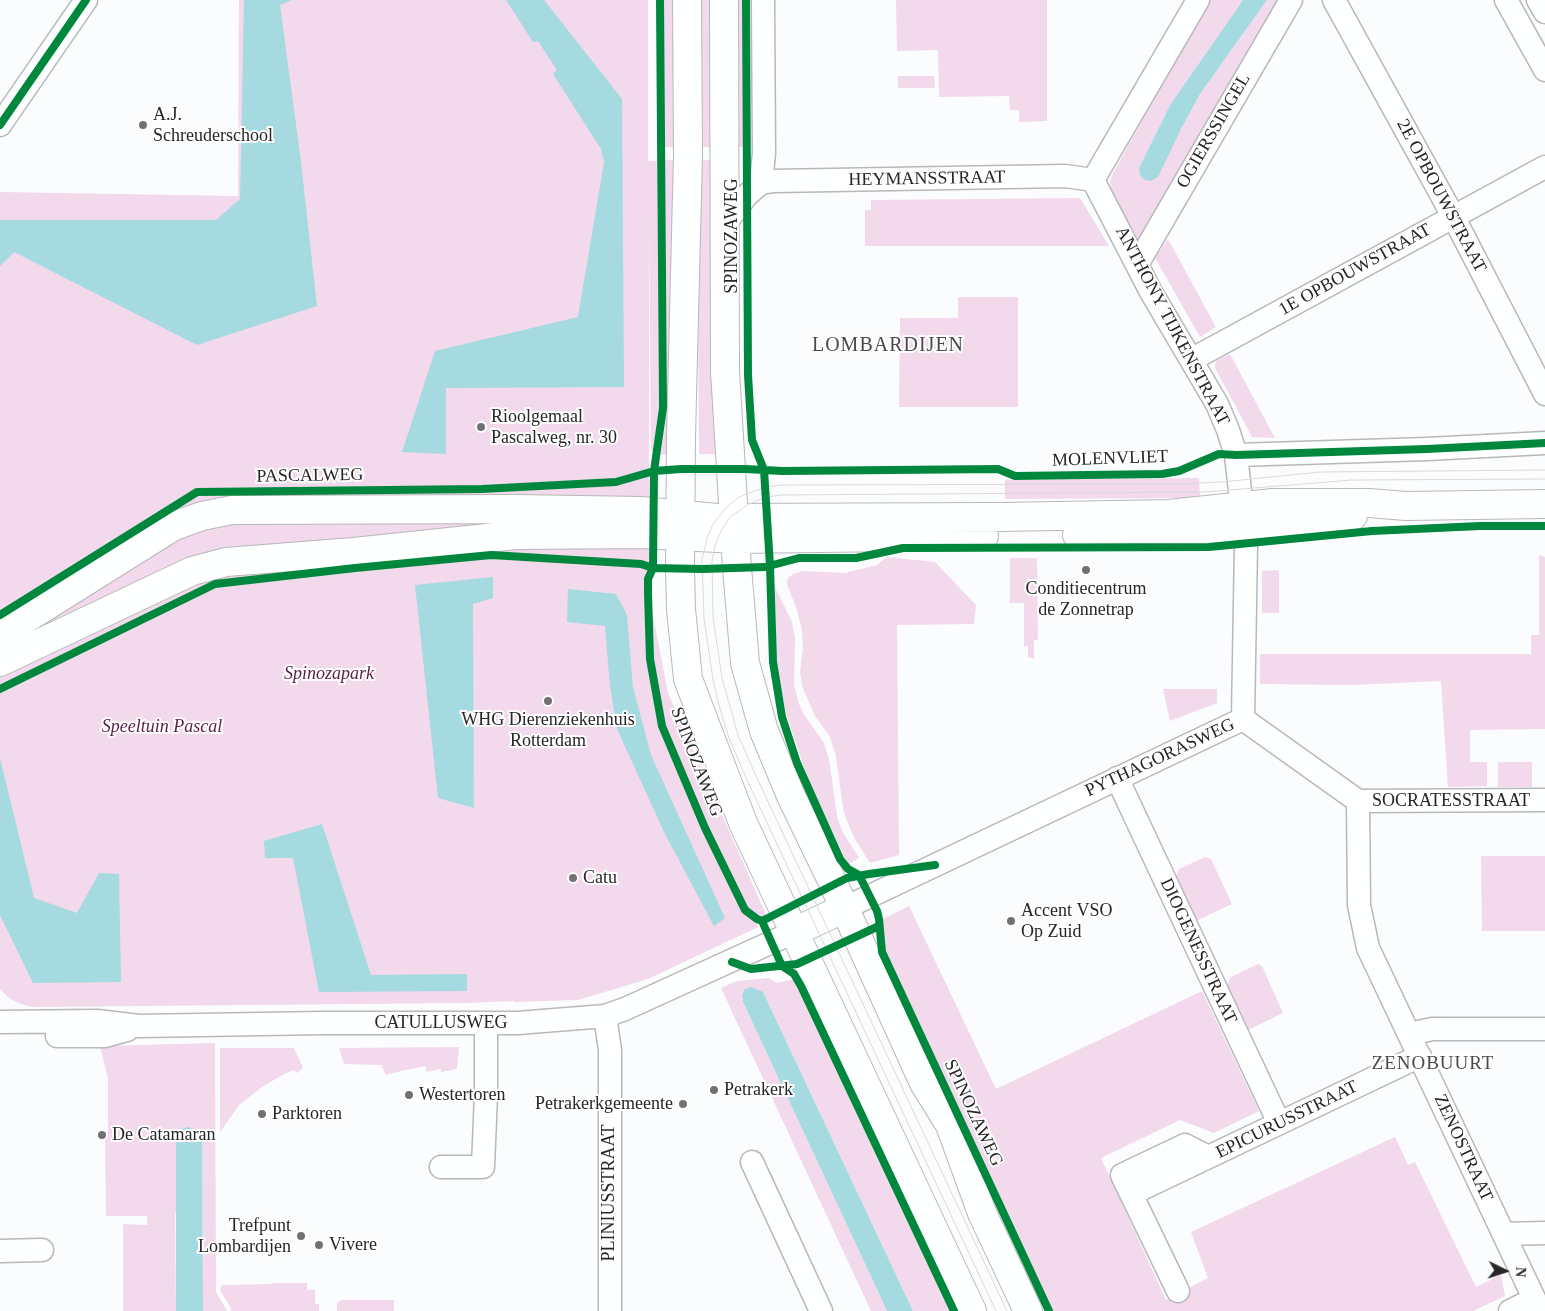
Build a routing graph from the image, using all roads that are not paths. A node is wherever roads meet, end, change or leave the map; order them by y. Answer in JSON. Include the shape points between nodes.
{"nodes":[{"id":1,"x":86,"y":0,"type":"edge"},
{"id":2,"x":687,"y":0,"type":"edge"},
{"id":3,"x":724,"y":0,"type":"edge"},
{"id":4,"x":763,"y":0,"type":"edge"},
{"id":5,"x":1198,"y":0,"type":"edge"},
{"id":6,"x":1291,"y":0,"type":"edge"},
{"id":7,"x":1334,"y":0,"type":"edge"},
{"id":8,"x":1506,"y":0,"type":"edge"},
{"id":9,"x":1538,"y":0,"type":"edge"},
{"id":10,"x":1545,"y":12,"type":"edge"},
{"id":11,"x":1545,"y":70,"type":"edge"},
{"id":12,"x":0,"y":125,"type":"edge"},
{"id":13,"x":1545,"y":167,"type":"edge"},
{"id":14,"x":1094,"y":180,"type":"junction"},
{"id":15,"x":761,"y":183,"type":"junction"},
{"id":16,"x":1454,"y":216,"type":"junction"},
{"id":17,"x":725,"y":224,"type":"junction"},
{"id":18,"x":1138,"y":263,"type":"junction"},
{"id":19,"x":1191,"y":360,"type":"junction"},
{"id":20,"x":1545,"y":394,"type":"edge"},
{"id":21,"x":1545,"y":443,"type":"edge"},
{"id":22,"x":1236,"y":455,"type":"junction"},
{"id":23,"x":1545,"y":504,"type":"edge"},
{"id":24,"x":1243,"y":506,"type":"junction"},
{"id":25,"x":1406,"y":506,"type":"junction"},
{"id":26,"x":680,"y":525,"type":"junction"},
{"id":27,"x":735,"y":528,"type":"junction"},
{"id":28,"x":1245,"y":532,"type":"junction"},
{"id":29,"x":0,"y":635,"type":"edge"},
{"id":30,"x":0,"y":662,"type":"edge"},
{"id":31,"x":1244,"y":719,"type":"junction"},
{"id":32,"x":1117,"y":778,"type":"junction"},
{"id":33,"x":1545,"y":800,"type":"edge"},
{"id":34,"x":1358,"y":802,"type":"junction"},
{"id":35,"x":845,"y":908,"type":"junction"},
{"id":36,"x":794,"y":932,"type":"junction"},
{"id":37,"x":605,"y":1016,"type":"junction"},
{"id":38,"x":486,"y":1023,"type":"junction"},
{"id":39,"x":1545,"y":1029,"type":"edge"},
{"id":40,"x":1,"y":1032,"type":"edge"},
{"id":41,"x":1410,"y":1034,"type":"junction"},
{"id":42,"x":1420,"y":1056,"type":"junction"},
{"id":43,"x":1279,"y":1124,"type":"junction"},
{"id":44,"x":752,"y":1162,"type":"dead end"},
{"id":45,"x":441,"y":1167,"type":"dead end"},
{"id":46,"x":1545,"y":1233,"type":"edge"},
{"id":47,"x":1504,"y":1234,"type":"junction"},
{"id":48,"x":42,"y":1250,"type":"dead end"},
{"id":49,"x":0,"y":1251,"type":"edge"},
{"id":50,"x":1178,"y":1291,"type":"dead end"},
{"id":51,"x":1537,"y":1305,"type":"edge"},
{"id":52,"x":610,"y":1311,"type":"edge"},
{"id":53,"x":820,"y":1311,"type":"edge"},
{"id":54,"x":972,"y":1311,"type":"edge"},
{"id":55,"x":1028,"y":1311,"type":"edge"},
{"id":56,"x":1510,"y":1311,"type":"edge"}],
"edges":[{"from":1,"to":12,"type":"street"},
{"from":2,"to":26,"type":"main road","name":"SPINOZAWEG","via":[[688,154]]},
{"from":3,"to":17,"type":"main road","name":"SPINOZAWEG"},
{"from":4,"to":15,"type":"street","name":"SPINOZAWEG","via":[[764,152]]},
{"from":5,"to":14,"type":"street"},
{"from":6,"to":18,"type":"street","name":"OGIERSSINGEL"},
{"from":7,"to":16,"type":"street","name":"2E OPBOUWSTRAAT"},
{"from":8,"to":11,"type":"street"},
{"from":9,"to":10,"type":"street"},
{"from":13,"to":16,"type":"street","name":"1E OPBOUWSTRAAT"},
{"from":14,"to":15,"type":"street","name":"HEYMANSSTRAAT","via":[[1065,176]]},
{"from":14,"to":18,"type":"street","name":"ANTHONY TIJKENSTRAAT"},
{"from":15,"to":17,"type":"street","name":"SPINOZAWEG","via":[[747,195]]},
{"from":16,"to":19,"type":"street","name":"1E OPBOUWSTRAAT"},
{"from":16,"to":20,"type":"street","name":"2E OPBOUWSTRAAT"},
{"from":17,"to":27,"type":"main road","name":"SPINOZAWEG","via":[[725,371]]},
{"from":18,"to":19,"type":"street","name":"ANTHONY TIJKENSTRAAT"},
{"from":19,"to":22,"type":"street","name":"ANTHONY TIJKENSTRAAT","via":[[1217,404]]},
{"from":21,"to":22,"type":"street"},
{"from":22,"to":24,"type":"street","name":"ANTHONY TIJKENSTRAAT"},
{"from":23,"to":25,"type":"main road"},
{"from":24,"to":25,"type":"main road","via":[[1369,503]]},
{"from":24,"to":27,"type":"main road","via":[[1169,514]]},
{"from":24,"to":28,"type":"street"},
{"from":25,"to":28,"type":"main road"},
{"from":26,"to":27,"type":"main road","via":[[718,518]]},
{"from":26,"to":29,"type":"main road","name":"PASCALWEG","via":[[654,512],[232,510],[174,526]]},
{"from":26,"to":30,"type":"main road","via":[[641,534],[516,535],[226,562],[192,571]]},
{"from":26,"to":36,"type":"main road","name":"SPINOZAWEG","via":[[681,610],[688,678],[743,823]]},
{"from":27,"to":28,"type":"main road"},
{"from":27,"to":35,"type":"main road","name":"SPINOZAWEG","via":[[746,663],[764,731]]},
{"from":28,"to":31,"type":"street","name":"PYTHAGORASWEG"},
{"from":31,"to":32,"type":"street","name":"PYTHAGORASWEG"},
{"from":31,"to":34,"type":"street"},
{"from":32,"to":35,"type":"street","name":"PYTHAGORASWEG"},
{"from":32,"to":43,"type":"street","name":"DIOGENESSTRAAT"},
{"from":33,"to":34,"type":"street","name":"SOCRATESSTRAAT"},
{"from":34,"to":41,"type":"street","name":"ZENOSTRAAT","via":[[1359,906],[1368,948]]},
{"from":35,"to":36,"type":"main road","name":"CATULLUSWEG"},
{"from":35,"to":55,"type":"main road","name":"SPINOZAWEG","via":[[924,1083],[950,1124],[982,1213]]},
{"from":36,"to":37,"type":"street","name":"CATULLUSWEG"},
{"from":36,"to":54,"type":"main road","name":"SPINOZAWEG"},
{"from":37,"to":38,"type":"street","name":"CATULLUSWEG"},
{"from":37,"to":52,"type":"street","name":"PLINIUSSTRAAT","via":[[610,1050]]},
{"from":38,"to":40,"type":"street","name":"CATULLUSWEG","via":[[139,1026],[105,1036]]},
{"from":38,"to":45,"type":"street","via":[[483,1167]]},
{"from":39,"to":41,"type":"street","via":[[1432,1029]]},
{"from":41,"to":42,"type":"street","name":"ZENOSTRAAT"},
{"from":42,"to":43,"type":"street","name":"EPICURUSSTRAAT"},
{"from":42,"to":47,"type":"street","name":"ZENOSTRAAT"},
{"from":43,"to":50,"type":"street","name":"EPICURUSSTRAAT","via":[[1131,1194]]},
{"from":44,"to":53,"type":"street"},
{"from":46,"to":47,"type":"street"},
{"from":47,"to":51,"type":"street","name":"ZENOSTRAAT"},
{"from":48,"to":49,"type":"street"},
{"from":51,"to":56,"type":"street"}]}
